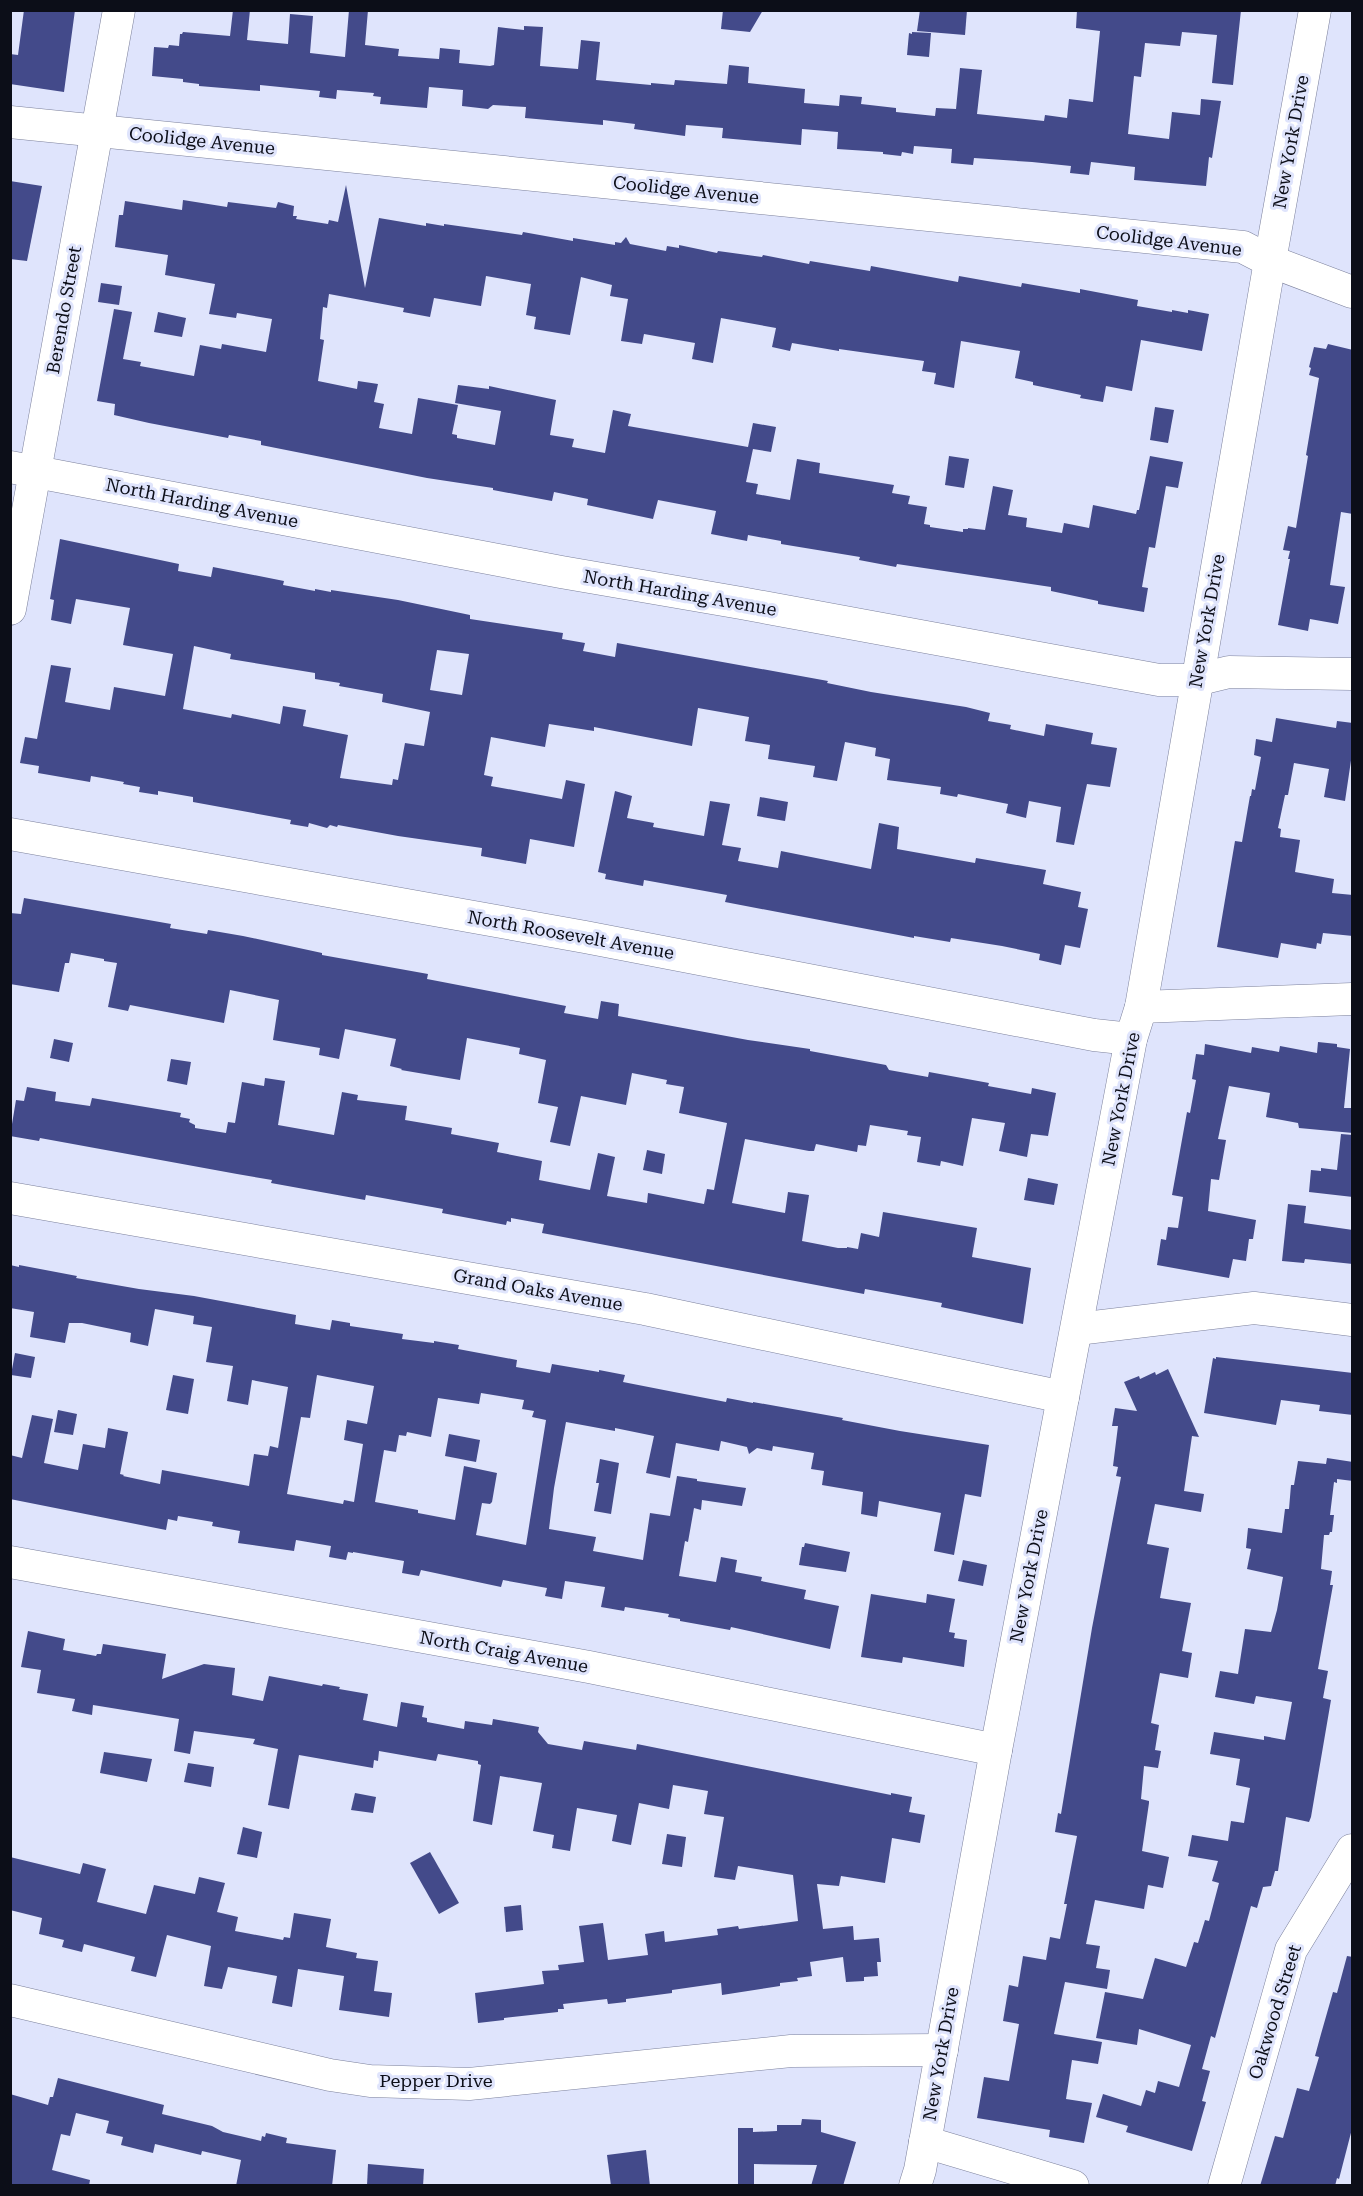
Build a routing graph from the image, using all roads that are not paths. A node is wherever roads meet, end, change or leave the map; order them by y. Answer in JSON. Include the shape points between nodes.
{"nodes":[{"id":1,"x":119,"y":10,"type":"edge"},
{"id":2,"x":1315,"y":10,"type":"edge"},
{"id":3,"x":10,"y":122,"type":"edge"},
{"id":4,"x":96,"y":130,"type":"junction"},
{"id":5,"x":1270,"y":261,"type":"junction"},
{"id":6,"x":1353,"y":292,"type":"edge"},
{"id":7,"x":23,"y":469,"type":"edge"},
{"id":8,"x":10,"y":609,"type":"edge"},
{"id":9,"x":1353,"y":674,"type":"edge"},
{"id":10,"x":1196,"y":680,"type":"junction"},
{"id":11,"x":10,"y":834,"type":"edge"},
{"id":12,"x":1353,"y":999,"type":"edge"},
{"id":13,"x":1141,"y":1007,"type":"junction"},
{"id":14,"x":1131,"y":1039,"type":"junction"},
{"id":15,"x":10,"y":1198,"type":"edge"},
{"id":16,"x":1353,"y":1320,"type":"edge"},
{"id":17,"x":1077,"y":1329,"type":"junction"},
{"id":18,"x":1064,"y":1397,"type":"junction"},
{"id":19,"x":10,"y":1562,"type":"edge"},
{"id":20,"x":996,"y":1750,"type":"junction"},
{"id":21,"x":1353,"y":1850,"type":"edge"},
{"id":22,"x":10,"y":2000,"type":"edge"},
{"id":23,"x":942,"y":2050,"type":"junction"},
{"id":24,"x":925,"y":2142,"type":"junction"},
{"id":25,"x":915,"y":2186,"type":"edge"},
{"id":26,"x":1073,"y":2186,"type":"edge"},
{"id":27,"x":1224,"y":2186,"type":"edge"}],
"edges":[{"from":1,"to":4,"type":"street","name":"Berendo Street"},
{"from":2,"to":5,"type":"street","name":"New York Drive"},
{"from":3,"to":4,"type":"street","name":"Coolidge Avenue"},
{"from":4,"to":5,"type":"street","name":"Coolidge Avenue","via":[[1243,247]]},
{"from":4,"to":7,"type":"street","name":"Berendo Street"},
{"from":5,"to":6,"type":"street","name":"Coolidge Avenue"},
{"from":5,"to":10,"type":"street","name":"New York Drive"},
{"from":7,"to":8,"type":"street","name":"Berendo Street"},
{"from":7,"to":10,"type":"street","name":"North Harding Avenue","via":[[1147,678]]},
{"from":9,"to":10,"type":"street","name":"North Harding Avenue","via":[[1229,672]]},
{"from":10,"to":13,"type":"street","name":"New York Drive"},
{"from":11,"to":14,"type":"street","name":"North Roosevelt Avenue"},
{"from":12,"to":13,"type":"street"},
{"from":13,"to":14,"type":"street","name":"New York Drive"},
{"from":14,"to":17,"type":"street","name":"New York Drive"},
{"from":15,"to":18,"type":"street","name":"Grand Oaks Avenue","via":[[645,1309]]},
{"from":16,"to":17,"type":"street","via":[[1254,1308]]},
{"from":17,"to":18,"type":"street","name":"New York Drive"},
{"from":18,"to":20,"type":"street","name":"New York Drive"},
{"from":19,"to":20,"type":"street","name":"North Craig Avenue","via":[[589,1667]]},
{"from":20,"to":23,"type":"street","name":"New York Drive"},
{"from":21,"to":27,"type":"street","name":"Oakwood Street","via":[[1291,1950]]},
{"from":22,"to":23,"type":"street","name":"Pepper Drive","via":[[370,2081],[469,2084],[791,2050]]},
{"from":23,"to":24,"type":"street","name":"New York Drive"},
{"from":24,"to":25,"type":"street","name":"New York Drive"},
{"from":24,"to":26,"type":"street"}]}
